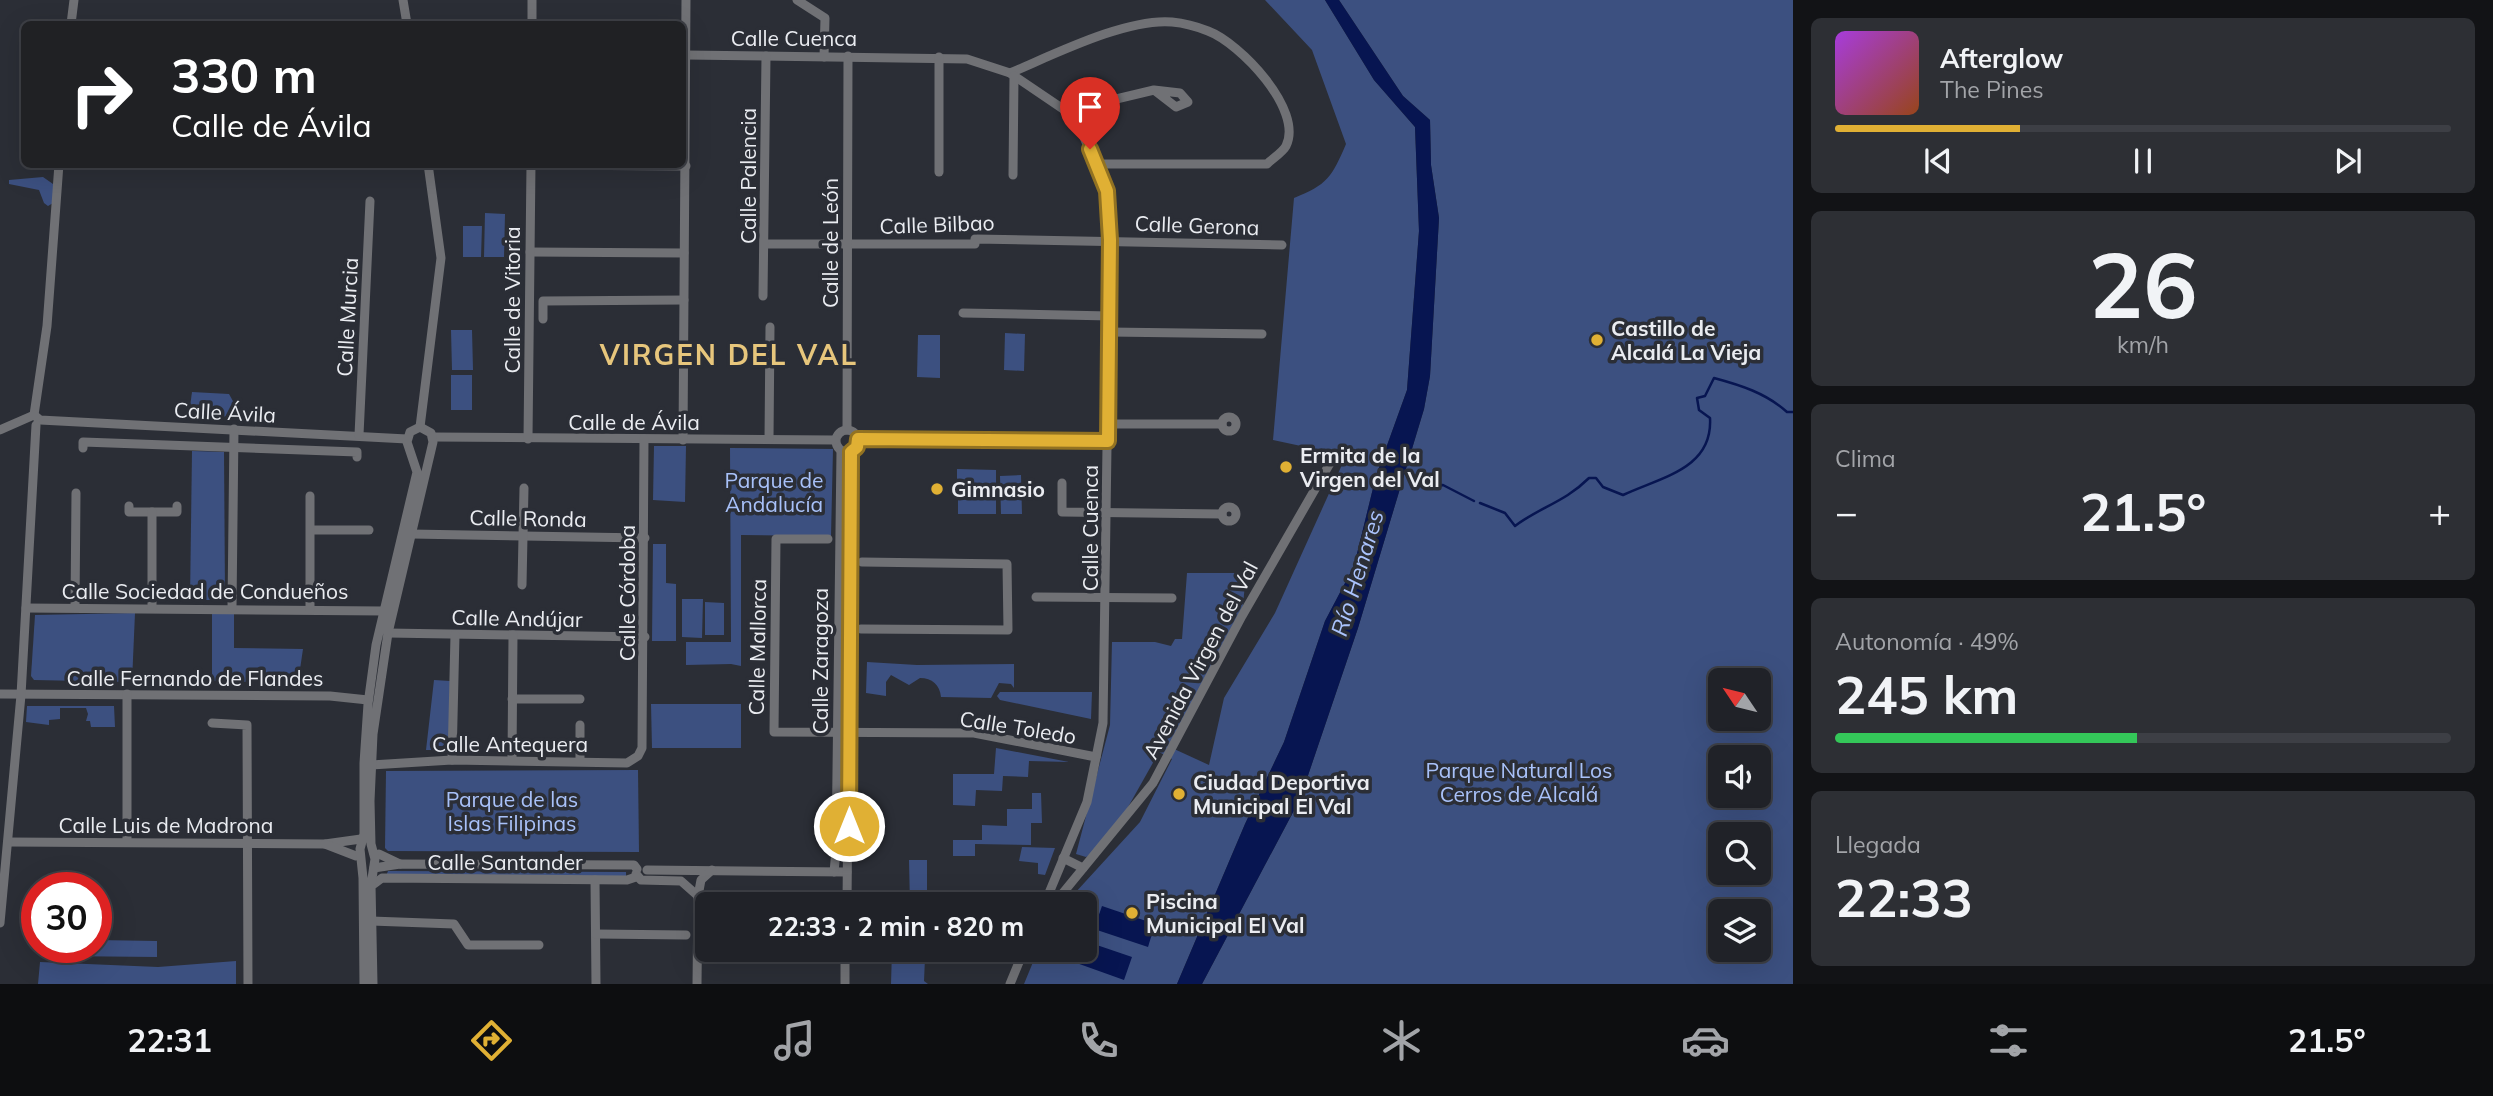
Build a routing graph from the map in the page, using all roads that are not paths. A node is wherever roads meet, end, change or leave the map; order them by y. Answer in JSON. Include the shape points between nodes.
{"nodes":[{"id":1,"x":74,"y":0,"type":"edge"},
{"id":2,"x":402,"y":0,"type":"edge"},
{"id":3,"x":532,"y":0,"type":"edge"},
{"id":4,"x":686,"y":0,"type":"edge"},
{"id":5,"x":797,"y":0,"type":"edge"},
{"id":6,"x":71,"y":21,"type":"edge"},
{"id":7,"x":406,"y":21,"type":"edge"},
{"id":8,"x":532,"y":21,"type":"edge"},
{"id":9,"x":686,"y":55,"type":"joint"},
{"id":10,"x":766,"y":56,"type":"junction"},
{"id":11,"x":824,"y":57,"type":"junction"},
{"id":12,"x":848,"y":57,"type":"junction"},
{"id":13,"x":939,"y":57,"type":"junction"},
{"id":14,"x":1012,"y":75,"type":"junction"},
{"id":15,"x":1154,"y":90,"type":"dead end"},
{"id":16,"x":1066,"y":111,"type":"junction"},
{"id":17,"x":1097,"y":164,"type":"junction"},
{"id":18,"x":59,"y":168,"type":"edge"},
{"id":19,"x":429,"y":168,"type":"edge"},
{"id":20,"x":531,"y":168,"type":"edge"},
{"id":21,"x":686,"y":168,"type":"edge"},
{"id":22,"x":939,"y":172,"type":"dead end"},
{"id":23,"x":1013,"y":175,"type":"dead end"},
{"id":24,"x":370,"y":201,"type":"dead end"},
{"id":25,"x":1110,"y":240,"type":"junction"},
{"id":26,"x":765,"y":244,"type":"junction"},
{"id":27,"x":848,"y":244,"type":"junction"},
{"id":28,"x":1282,"y":246,"type":"dead end"},
{"id":29,"x":530,"y":252,"type":"junction"},
{"id":30,"x":684,"y":253,"type":"junction"},
{"id":31,"x":764,"y":296,"type":"dead end"},
{"id":32,"x":684,"y":300,"type":"junction"},
{"id":33,"x":963,"y":313,"type":"dead end"},
{"id":34,"x":1110,"y":316,"type":"junction"},
{"id":35,"x":543,"y":319,"type":"dead end"},
{"id":36,"x":769,"y":327,"type":"dead end"},
{"id":37,"x":1110,"y":332,"type":"junction"},
{"id":38,"x":1262,"y":334,"type":"dead end"},
{"id":39,"x":35,"y":420,"type":"junction"},
{"id":40,"x":1108,"y":424,"type":"junction"},
{"id":41,"x":1222,"y":424,"type":"dead end"},
{"id":42,"x":420,"y":427,"type":"junction"},
{"id":43,"x":234,"y":429,"type":"junction"},
{"id":44,"x":0,"y":430,"type":"edge"},
{"id":45,"x":847,"y":430,"type":"junction"},
{"id":46,"x":359,"y":435,"type":"junction"},
{"id":47,"x":433,"y":437,"type":"junction"},
{"id":48,"x":529,"y":438,"type":"junction"},
{"id":49,"x":407,"y":439,"type":"junction"},
{"id":50,"x":644,"y":439,"type":"junction"},
{"id":51,"x":769,"y":439,"type":"junction"},
{"id":52,"x":858,"y":439,"type":"junction"},
{"id":53,"x":683,"y":440,"type":"junction"},
{"id":54,"x":835,"y":440,"type":"junction"},
{"id":55,"x":1108,"y":441,"type":"junction"},
{"id":56,"x":233,"y":446,"type":"junction"},
{"id":57,"x":83,"y":448,"type":"dead end"},
{"id":58,"x":431,"y":448,"type":"junction"},
{"id":59,"x":413,"y":450,"type":"junction"},
{"id":60,"x":846,"y":452,"type":"junction"},
{"id":61,"x":357,"y":457,"type":"dead end"},
{"id":62,"x":1333,"y":458,"type":"dead end"},
{"id":63,"x":1062,"y":483,"type":"dead end"},
{"id":64,"x":524,"y":488,"type":"dead end"},
{"id":65,"x":76,"y":494,"type":"dead end"},
{"id":66,"x":310,"y":496,"type":"dead end"},
{"id":67,"x":129,"y":506,"type":"dead end"},
{"id":68,"x":177,"y":506,"type":"dead end"},
{"id":69,"x":152,"y":512,"type":"junction"},
{"id":70,"x":1107,"y":513,"type":"junction"},
{"id":71,"x":1222,"y":514,"type":"dead end"},
{"id":72,"x":311,"y":530,"type":"junction"},
{"id":73,"x":369,"y":530,"type":"dead end"},
{"id":74,"x":411,"y":534,"type":"junction"},
{"id":75,"x":523,"y":535,"type":"junction"},
{"id":76,"x":645,"y":538,"type":"junction"},
{"id":77,"x":828,"y":538,"type":"dead end"},
{"id":78,"x":862,"y":562,"type":"dead end"},
{"id":79,"x":522,"y":585,"type":"dead end"},
{"id":80,"x":1036,"y":597,"type":"dead end"},
{"id":81,"x":1107,"y":597,"type":"junction"},
{"id":82,"x":1172,"y":598,"type":"dead end"},
{"id":83,"x":75,"y":607,"type":"junction"},
{"id":84,"x":26,"y":608,"type":"junction"},
{"id":85,"x":152,"y":608,"type":"junction"},
{"id":86,"x":232,"y":608,"type":"junction"},
{"id":87,"x":310,"y":609,"type":"junction"},
{"id":88,"x":384,"y":611,"type":"junction"},
{"id":89,"x":861,"y":629,"type":"dead end"},
{"id":90,"x":388,"y":633,"type":"junction"},
{"id":91,"x":455,"y":635,"type":"junction"},
{"id":92,"x":513,"y":635,"type":"junction"},
{"id":93,"x":645,"y":637,"type":"junction"},
{"id":94,"x":0,"y":694,"type":"edge"},
{"id":95,"x":127,"y":694,"type":"junction"},
{"id":96,"x":21,"y":695,"type":"junction"},
{"id":97,"x":368,"y":699,"type":"junction"},
{"id":98,"x":512,"y":699,"type":"junction"},
{"id":99,"x":580,"y":699,"type":"dead end"},
{"id":100,"x":212,"y":723,"type":"dead end"},
{"id":101,"x":580,"y":725,"type":"dead end"},
{"id":102,"x":838,"y":733,"type":"junction"},
{"id":103,"x":849,"y":734,"type":"junction"},
{"id":104,"x":642,"y":748,"type":"joint"},
{"id":105,"x":1096,"y":757,"type":"junction"},
{"id":106,"x":452,"y":760,"type":"junction"},
{"id":107,"x":512,"y":760,"type":"junction"},
{"id":108,"x":580,"y":761,"type":"junction"},
{"id":109,"x":371,"y":765,"type":"junction"},
{"id":110,"x":362,"y":825,"type":"junction"},
{"id":111,"x":373,"y":828,"type":"junction"},
{"id":112,"x":127,"y":841,"type":"junction"},
{"id":113,"x":248,"y":841,"type":"junction"},
{"id":114,"x":8,"y":842,"type":"junction"},
{"id":115,"x":340,"y":844,"type":"junction"},
{"id":116,"x":371,"y":844,"type":"junction"},
{"id":117,"x":358,"y":848,"type":"junction"},
{"id":118,"x":1063,"y":858,"type":"junction"},
{"id":119,"x":377,"y":862,"type":"junction"},
{"id":120,"x":396,"y":863,"type":"junction"},
{"id":121,"x":1083,"y":867,"type":"junction"},
{"id":122,"x":712,"y":870,"type":"junction"},
{"id":123,"x":834,"y":872,"type":"junction"},
{"id":124,"x":847,"y":872,"type":"junction"},
{"id":125,"x":642,"y":874,"type":"junction"},
{"id":126,"x":596,"y":880,"type":"junction"},
{"id":127,"x":373,"y":884,"type":"junction"},
{"id":128,"x":1,"y":890,"type":"edge"},
{"id":129,"x":699,"y":892,"type":"edge"},
{"id":130,"x":847,"y":892,"type":"edge"},
{"id":131,"x":1049,"y":892,"type":"edge"},
{"id":132,"x":1063,"y":892,"type":"edge"},
{"id":133,"x":695,"y":893,"type":"edge"},
{"id":134,"x":371,"y":921,"type":"junction"},
{"id":135,"x":0,"y":923,"type":"edge"},
{"id":136,"x":596,"y":934,"type":"junction"},
{"id":137,"x":685,"y":935,"type":"dead end"},
{"id":138,"x":539,"y":945,"type":"dead end"},
{"id":139,"x":697,"y":962,"type":"edge"},
{"id":140,"x":845,"y":962,"type":"edge"},
{"id":141,"x":1019,"y":962,"type":"edge"},
{"id":142,"x":248,"y":984,"type":"edge"},
{"id":143,"x":364,"y":984,"type":"edge"},
{"id":144,"x":373,"y":984,"type":"edge"},
{"id":145,"x":596,"y":984,"type":"edge"},
{"id":146,"x":697,"y":984,"type":"edge"},
{"id":147,"x":845,"y":984,"type":"edge"},
{"id":148,"x":1010,"y":984,"type":"edge"}],
"edges":[{"from":1,"to":6,"type":"street"},
{"from":2,"to":7,"type":"street"},
{"from":3,"to":8,"type":"street"},
{"from":4,"to":9,"type":"street"},
{"from":5,"to":11,"type":"street","via":[[825,18]]},
{"from":9,"to":10,"type":"street","name":"Calle Cuenca"},
{"from":10,"to":11,"type":"street","name":"Calle Cuenca"},
{"from":10,"to":26,"type":"street","name":"Calle Palencia"},
{"from":11,"to":12,"type":"street","name":"Calle Cuenca"},
{"from":12,"to":13,"type":"street","name":"Calle Cuenca"},
{"from":12,"to":27,"type":"street","name":"Calle de León"},
{"from":13,"to":14,"type":"street","name":"Calle Cuenca","via":[[967,59]]},
{"from":13,"to":22,"type":"street"},
{"from":14,"to":16,"type":"street","name":"Calle Cuenca"},
{"from":14,"to":17,"type":"street","via":[[1110,32],[1171,22],[1209,31],[1240,51],[1269,83],[1290,120],[1286,146],[1267,164]]},
{"from":14,"to":23,"type":"street"},
{"from":15,"to":16,"type":"street"},
{"from":16,"to":17,"type":"street","name":"Calle Cuenca"},
{"from":17,"to":25,"type":"street","name":"Calle Cuenca","via":[[1107,191]]},
{"from":18,"to":39,"type":"street"},
{"from":19,"to":42,"type":"street","via":[[441,258]]},
{"from":20,"to":29,"type":"street","name":"Calle de Vitoria"},
{"from":21,"to":30,"type":"street"},
{"from":24,"to":46,"type":"street","name":"Calle Murcia"},
{"from":25,"to":27,"type":"street","name":"Calle Bilbao"},
{"from":25,"to":28,"type":"street","name":"Calle Gerona"},
{"from":25,"to":34,"type":"street","name":"Calle Cuenca"},
{"from":26,"to":27,"type":"street","name":"Calle Bilbao"},
{"from":26,"to":31,"type":"street","name":"Calle Palencia"},
{"from":27,"to":45,"type":"street","name":"Calle de León"},
{"from":29,"to":30,"type":"street"},
{"from":29,"to":48,"type":"street","name":"Calle de Vitoria"},
{"from":30,"to":32,"type":"street"},
{"from":32,"to":35,"type":"street","via":[[543,301]]},
{"from":32,"to":53,"type":"street"},
{"from":33,"to":34,"type":"street"},
{"from":34,"to":37,"type":"street","name":"Calle Cuenca"},
{"from":36,"to":51,"type":"street"},
{"from":37,"to":38,"type":"street"},
{"from":37,"to":40,"type":"street","name":"Calle Cuenca"},
{"from":39,"to":43,"type":"street","name":"Calle Ávila"},
{"from":39,"to":44,"type":"street","name":"Calle Ávila"},
{"from":39,"to":84,"type":"street"},
{"from":40,"to":41,"type":"street"},
{"from":40,"to":55,"type":"street","name":"Calle Cuenca"},
{"from":42,"to":47,"type":"street"},
{"from":42,"to":49,"type":"street"},
{"from":43,"to":46,"type":"street","name":"Calle Ávila"},
{"from":43,"to":56,"type":"street"},
{"from":45,"to":52,"type":"street"},
{"from":45,"to":54,"type":"street"},
{"from":46,"to":49,"type":"street","name":"Calle Ávila"},
{"from":47,"to":48,"type":"street","name":"Calle de Ávila"},
{"from":47,"to":58,"type":"street"},
{"from":48,"to":50,"type":"street","name":"Calle de Ávila"},
{"from":49,"to":59,"type":"street"},
{"from":50,"to":53,"type":"street","name":"Calle de Ávila"},
{"from":50,"to":76,"type":"street","name":"Calle Córdoba"},
{"from":51,"to":53,"type":"street","name":"Calle de Ávila"},
{"from":51,"to":54,"type":"street","name":"Calle de Ávila"},
{"from":52,"to":55,"type":"street"},
{"from":52,"to":60,"type":"street","via":[[857,447]]},
{"from":54,"to":60,"type":"street"},
{"from":55,"to":70,"type":"street","name":"Calle Cuenca"},
{"from":56,"to":57,"type":"street","name":"Calle Ávila","via":[[83,442]]},
{"from":56,"to":61,"type":"street","name":"Calle Ávila","via":[[357,452]]},
{"from":56,"to":86,"type":"street"},
{"from":58,"to":59,"type":"street","via":[[423,453]]},
{"from":58,"to":74,"type":"street"},
{"from":59,"to":88,"type":"street","via":[[417,472]]},
{"from":60,"to":102,"type":"street","name":"Calle Zaragoza"},
{"from":60,"to":103,"type":"street","name":"Calle Zaragoza"},
{"from":62,"to":121,"type":"street","name":"Avenida Virgen del Val","via":[[1153,783]]},
{"from":63,"to":70,"type":"street","via":[[1062,512]]},
{"from":64,"to":75,"type":"street"},
{"from":65,"to":83,"type":"street"},
{"from":66,"to":72,"type":"street"},
{"from":67,"to":69,"type":"street","via":[[129,512]]},
{"from":68,"to":69,"type":"street","via":[[177,512]]},
{"from":69,"to":85,"type":"street"},
{"from":70,"to":71,"type":"street"},
{"from":70,"to":81,"type":"street","name":"Calle Cuenca"},
{"from":72,"to":73,"type":"street"},
{"from":72,"to":87,"type":"street"},
{"from":74,"to":75,"type":"street","name":"Calle Ronda"},
{"from":74,"to":90,"type":"street"},
{"from":75,"to":76,"type":"street","name":"Calle Ronda"},
{"from":75,"to":79,"type":"street"},
{"from":76,"to":93,"type":"street","name":"Calle Córdoba"},
{"from":77,"to":102,"type":"street","name":"Calle Mallorca","via":[[776,539],[774,732]]},
{"from":78,"to":89,"type":"street","via":[[1007,564],[1008,630]]},
{"from":80,"to":81,"type":"street"},
{"from":81,"to":82,"type":"street"},
{"from":81,"to":105,"type":"street","name":"Calle Cuenca","via":[[1103,723]]},
{"from":83,"to":84,"type":"street","name":"Calle Sociedad de Condueños"},
{"from":83,"to":85,"type":"street","name":"Calle Sociedad de Condueños"},
{"from":84,"to":96,"type":"street"},
{"from":85,"to":86,"type":"street","name":"Calle Sociedad de Condueños"},
{"from":86,"to":87,"type":"street","name":"Calle Sociedad de Condueños"},
{"from":87,"to":88,"type":"street","name":"Calle Sociedad de Condueños"},
{"from":88,"to":97,"type":"street"},
{"from":90,"to":91,"type":"street","name":"Calle Andújar"},
{"from":90,"to":109,"type":"street"},
{"from":91,"to":92,"type":"street","name":"Calle Andújar"},
{"from":91,"to":106,"type":"street"},
{"from":92,"to":93,"type":"street","name":"Calle Andújar"},
{"from":92,"to":98,"type":"street"},
{"from":93,"to":104,"type":"street","name":"Calle Córdoba"},
{"from":94,"to":96,"type":"street","name":"Calle Fernando de Flandes"},
{"from":95,"to":96,"type":"street","name":"Calle Fernando de Flandes"},
{"from":95,"to":97,"type":"street","name":"Calle Fernando de Flandes"},
{"from":95,"to":112,"type":"street"},
{"from":96,"to":114,"type":"street"},
{"from":97,"to":110,"type":"street"},
{"from":98,"to":99,"type":"street"},
{"from":98,"to":107,"type":"street"},
{"from":100,"to":113,"type":"street","via":[[247,724]]},
{"from":101,"to":108,"type":"street"},
{"from":102,"to":103,"type":"street","name":"Calle Mallorca"},
{"from":102,"to":123,"type":"street","name":"Calle Zaragoza"},
{"from":103,"to":105,"type":"street","name":"Calle Toledo","via":[[974,733]]},
{"from":103,"to":124,"type":"street","name":"Calle Zaragoza"},
{"from":104,"to":108,"type":"street","name":"Calle Antequera","via":[[626,762]]},
{"from":105,"to":118,"type":"street","name":"Calle Cuenca","via":[[1087,802]]},
{"from":106,"to":107,"type":"street","name":"Calle Antequera"},
{"from":106,"to":109,"type":"street","name":"Calle Antequera"},
{"from":107,"to":108,"type":"street","name":"Calle Antequera"},
{"from":109,"to":111,"type":"street"},
{"from":110,"to":115,"type":"street","name":"Calle Luis de Madrona"},
{"from":110,"to":117,"type":"street"},
{"from":111,"to":116,"type":"street"},
{"from":111,"to":119,"type":"street"},
{"from":112,"to":113,"type":"street","name":"Calle Luis de Madrona"},
{"from":112,"to":114,"type":"street","name":"Calle Luis de Madrona"},
{"from":113,"to":115,"type":"street","name":"Calle Luis de Madrona"},
{"from":113,"to":142,"type":"street"},
{"from":114,"to":128,"type":"street"},
{"from":115,"to":117,"type":"street","name":"Calle Luis de Madrona"},
{"from":115,"to":117,"type":"street"},
{"from":116,"to":117,"type":"street"},
{"from":116,"to":119,"type":"street"},
{"from":117,"to":119,"type":"street"},
{"from":117,"to":143,"type":"street"},
{"from":118,"to":121,"type":"street"},
{"from":118,"to":131,"type":"street"},
{"from":119,"to":120,"type":"street","name":"Calle Santander"},
{"from":119,"to":127,"type":"street"},
{"from":120,"to":125,"type":"street","name":"Calle Santander","via":[[634,864]]},
{"from":120,"to":127,"type":"street"},
{"from":121,"to":132,"type":"street","name":"Avenida Virgen del Val"},
{"from":122,"to":123,"type":"street","name":"Calle Santander"},
{"from":122,"to":125,"type":"street","name":"Calle Santander"},
{"from":122,"to":129,"type":"street","via":[[701,880]]},
{"from":123,"to":124,"type":"street","name":"Calle Santander"},
{"from":124,"to":130,"type":"street","name":"Calle Zaragoza"},
{"from":125,"to":126,"type":"street","name":"Calle Santander","via":[[627,880]]},
{"from":125,"to":133,"type":"street","name":"Calle Santander","via":[[681,881]]},
{"from":126,"to":127,"type":"street","name":"Calle Santander","via":[[382,878]]},
{"from":126,"to":136,"type":"street"},
{"from":127,"to":134,"type":"street"},
{"from":128,"to":135,"type":"street"},
{"from":134,"to":138,"type":"street","via":[[454,924],[468,945]]},
{"from":134,"to":144,"type":"street"},
{"from":136,"to":137,"type":"street"},
{"from":136,"to":145,"type":"street"},
{"from":139,"to":146,"type":"street"},
{"from":140,"to":147,"type":"street"},
{"from":141,"to":148,"type":"street"}]}
